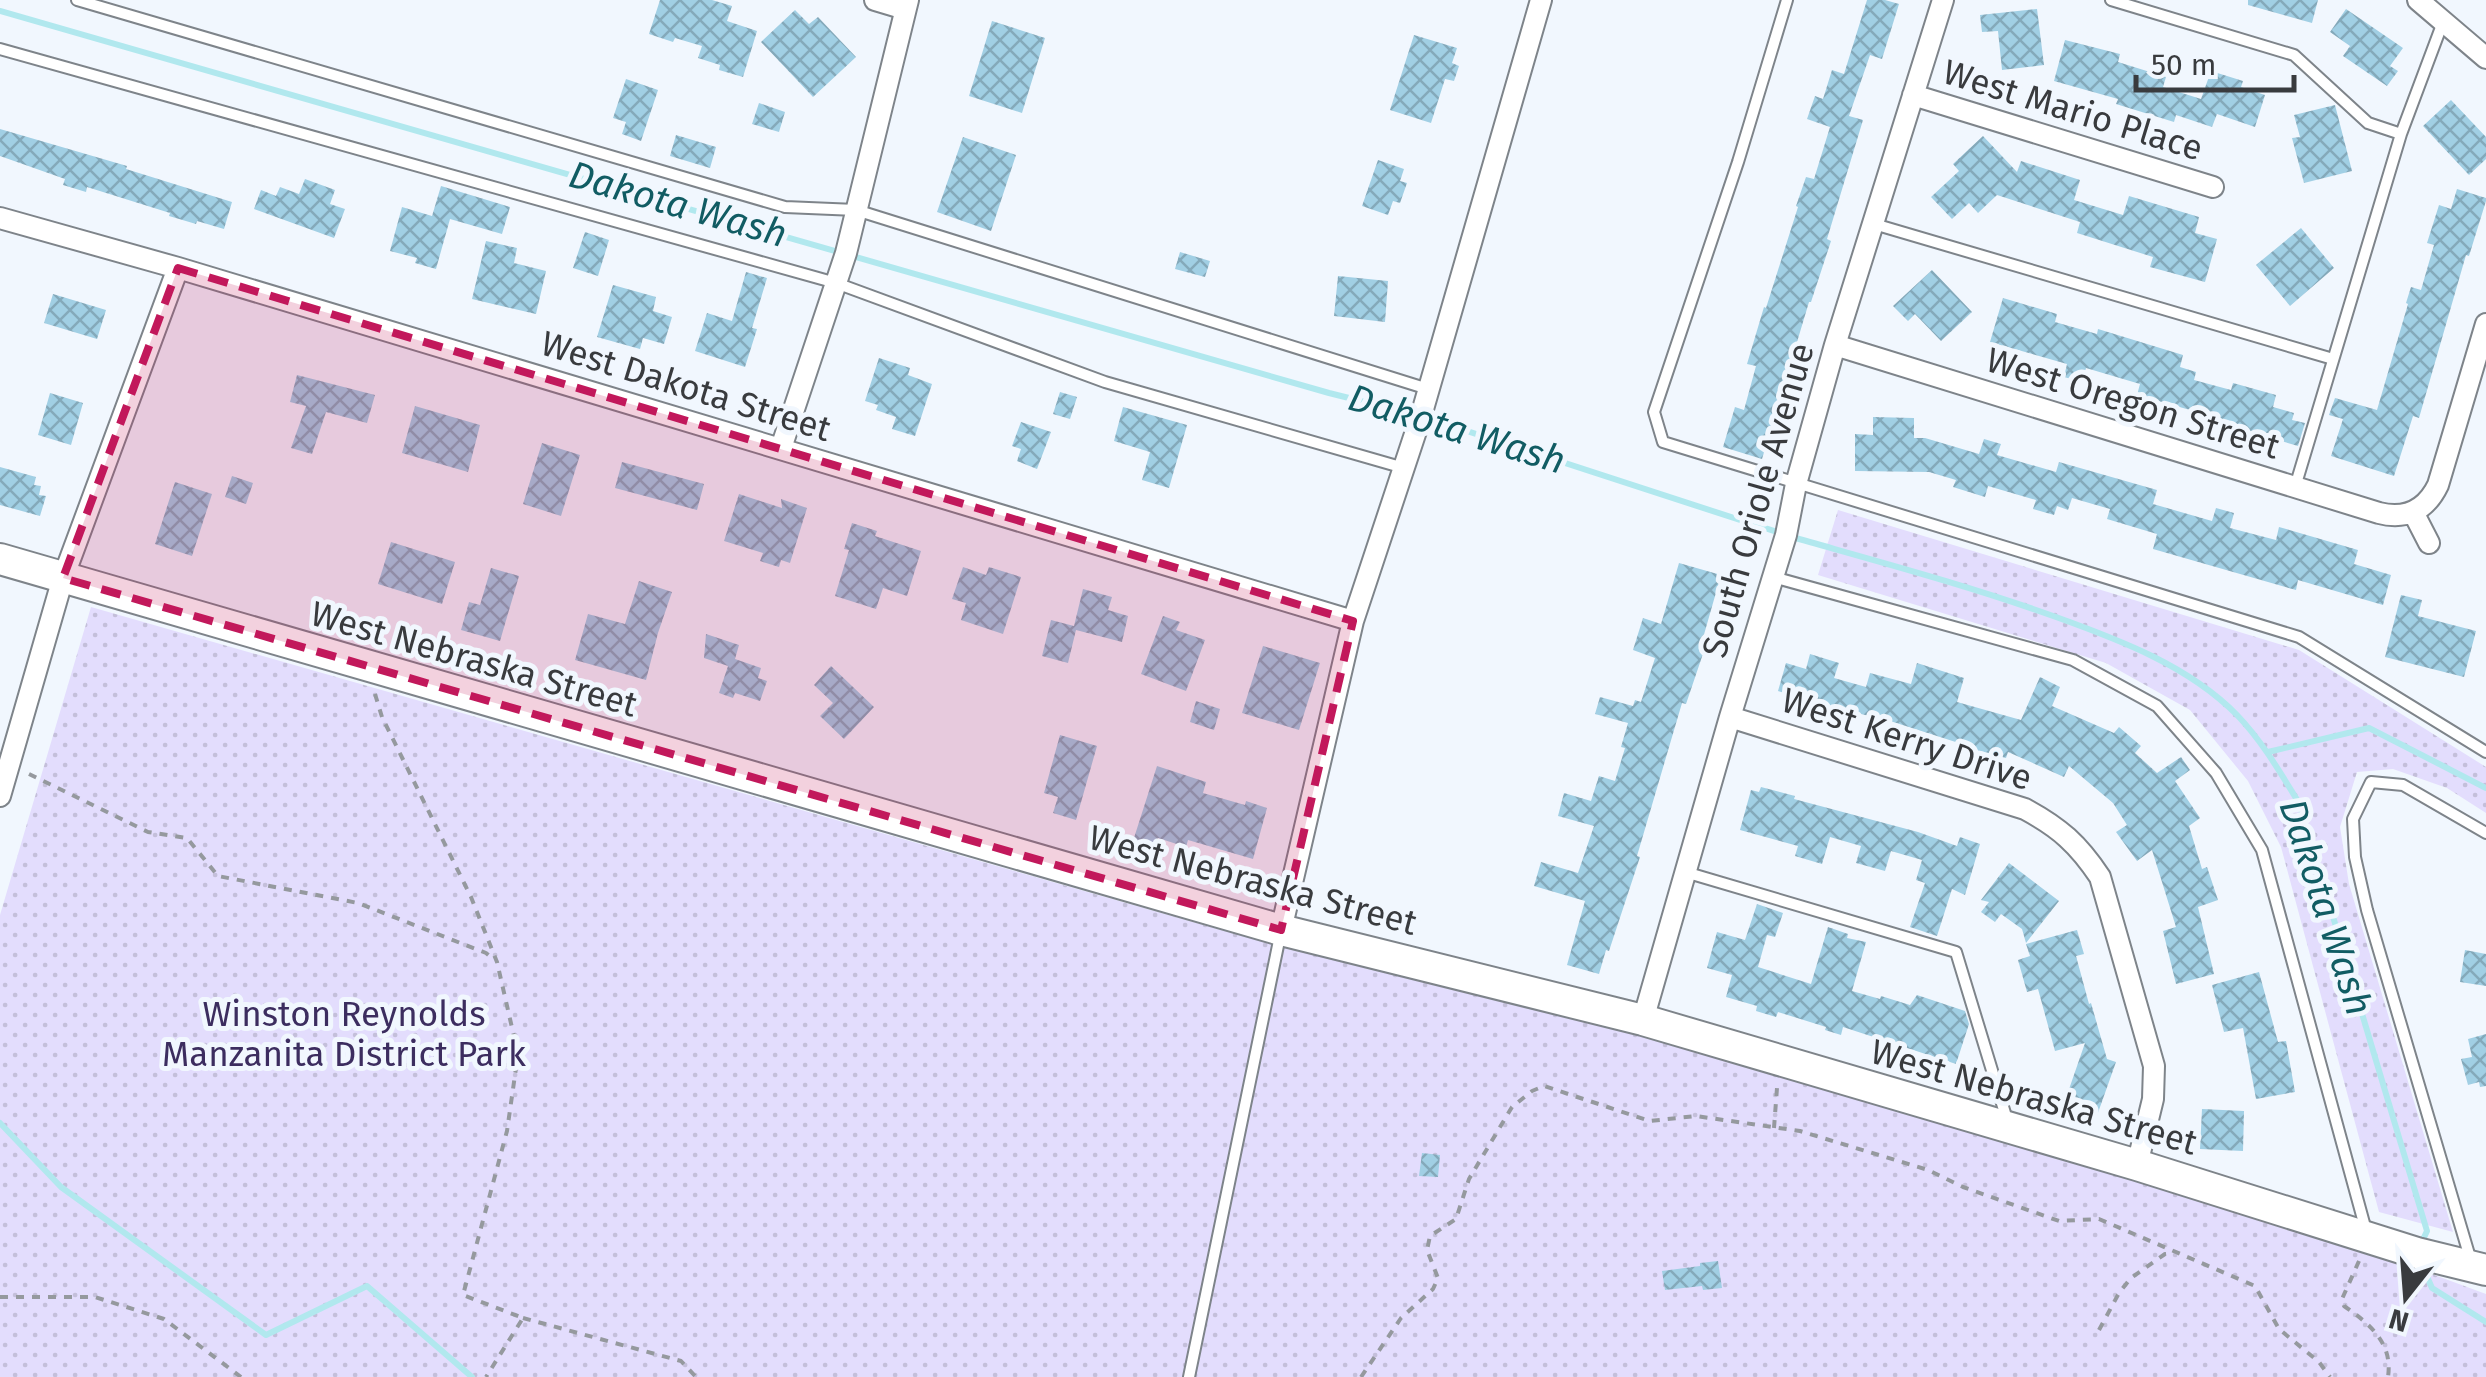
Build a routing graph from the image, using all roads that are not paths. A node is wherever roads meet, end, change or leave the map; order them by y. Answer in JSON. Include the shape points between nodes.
{"nodes":[{"id":1,"x":77,"y":0,"type":"edge"},
{"id":2,"x":875,"y":0,"type":"edge"},
{"id":3,"x":1541,"y":0,"type":"edge"},
{"id":4,"x":1787,"y":0,"type":"edge"},
{"id":5,"x":1943,"y":0,"type":"edge"},
{"id":6,"x":2111,"y":0,"type":"edge"},
{"id":7,"x":2421,"y":1,"type":"edge"},
{"id":8,"x":907,"y":4,"type":"edge"},
{"id":9,"x":2443,"y":21,"type":"junction"},
{"id":10,"x":0,"y":49,"type":"edge"},
{"id":11,"x":2486,"y":58,"type":"edge"},
{"id":12,"x":1913,"y":95,"type":"junction"},
{"id":13,"x":2401,"y":134,"type":"junction"},
{"id":14,"x":2214,"y":187,"type":"dead end"},
{"id":15,"x":856,"y":210,"type":"junction"},
{"id":16,"x":0,"y":218,"type":"edge"},
{"id":17,"x":1873,"y":224,"type":"junction"},
{"id":18,"x":178,"y":268,"type":"junction"},
{"id":19,"x":836,"y":283,"type":"junction"},
{"id":20,"x":2486,"y":324,"type":"edge"},
{"id":21,"x":1835,"y":345,"type":"junction"},
{"id":22,"x":2333,"y":359,"type":"junction"},
{"id":23,"x":1429,"y":389,"type":"junction"},
{"id":24,"x":781,"y":448,"type":"junction"},
{"id":25,"x":1404,"y":468,"type":"junction"},
{"id":26,"x":1796,"y":484,"type":"junction"},
{"id":27,"x":2294,"y":487,"type":"junction"},
{"id":28,"x":2413,"y":512,"type":"junction"},
{"id":29,"x":2428,"y":543,"type":"dead end"},
{"id":30,"x":0,"y":560,"type":"edge"},
{"id":31,"x":63,"y":578,"type":"junction"},
{"id":32,"x":1773,"y":578,"type":"junction"},
{"id":33,"x":1353,"y":621,"type":"junction"},
{"id":34,"x":1730,"y":717,"type":"junction"},
{"id":35,"x":2486,"y":752,"type":"edge"},
{"id":36,"x":0,"y":796,"type":"edge"},
{"id":37,"x":2486,"y":833,"type":"edge"},
{"id":38,"x":1685,"y":872,"type":"junction"},
{"id":39,"x":1281,"y":930,"type":"junction"},
{"id":40,"x":1643,"y":1020,"type":"junction"},
{"id":41,"x":2010,"y":1128,"type":"junction"},
{"id":42,"x":2137,"y":1165,"type":"junction"},
{"id":43,"x":2368,"y":1238,"type":"junction"},
{"id":44,"x":2480,"y":1268,"type":"edge"},
{"id":45,"x":1189,"y":1377,"type":"edge"}],
"edges":[{"from":1,"to":15,"type":"lane","via":[[786,207]]},
{"from":2,"to":8,"type":"street"},
{"from":3,"to":23,"type":"street"},
{"from":4,"to":26,"type":"lane","via":[[1654,412],[1663,442]]},
{"from":5,"to":12,"type":"street","name":"South Oriole Avenue"},
{"from":6,"to":13,"type":"lane","via":[[2294,55],[2368,122]]},
{"from":7,"to":9,"type":"street"},
{"from":8,"to":15,"type":"street"},
{"from":9,"to":11,"type":"street"},
{"from":9,"to":13,"type":"lane"},
{"from":10,"to":19,"type":"lane"},
{"from":12,"to":14,"type":"street","name":"West Mario Place"},
{"from":12,"to":17,"type":"street","name":"South Oriole Avenue"},
{"from":13,"to":22,"type":"lane"},
{"from":15,"to":19,"type":"street"},
{"from":15,"to":23,"type":"lane"},
{"from":16,"to":18,"type":"street","name":"West Dakota Street"},
{"from":17,"to":21,"type":"street","name":"South Oriole Avenue"},
{"from":17,"to":22,"type":"lane"},
{"from":18,"to":24,"type":"street","name":"West Dakota Street"},
{"from":18,"to":31,"type":"street"},
{"from":19,"to":24,"type":"street"},
{"from":19,"to":25,"type":"lane","via":[[1105,382]]},
{"from":20,"to":28,"type":"street","via":[[2438,484]]},
{"from":21,"to":26,"type":"street","name":"South Oriole Avenue"},
{"from":21,"to":27,"type":"street","name":"West Oregon Street"},
{"from":22,"to":27,"type":"lane"},
{"from":23,"to":25,"type":"street"},
{"from":24,"to":33,"type":"street","name":"West Dakota Street"},
{"from":25,"to":33,"type":"street"},
{"from":26,"to":32,"type":"street","name":"South Oriole Avenue"},
{"from":26,"to":35,"type":"lane","via":[[2299,637]]},
{"from":27,"to":28,"type":"street","name":"West Oregon Street","via":[[2389,516]]},
{"from":28,"to":29,"type":"street"},
{"from":30,"to":31,"type":"street","name":"West Nebraska Street"},
{"from":31,"to":36,"type":"street"},
{"from":31,"to":39,"type":"street","name":"West Nebraska Street"},
{"from":32,"to":34,"type":"street","name":"South Oriole Avenue"},
{"from":32,"to":43,"type":"lane","via":[[2073,660],[2157,706],[2216,773],[2262,850]]},
{"from":33,"to":39,"type":"street"},
{"from":34,"to":38,"type":"street","name":"South Oriole Avenue"},
{"from":34,"to":42,"type":"street","name":"West Kerry Drive","via":[[2025,809],[2084,851],[2100,877],[2154,1066]]},
{"from":37,"to":44,"type":"lane","via":[[2403,785],[2370,782],[2353,819],[2367,910]]},
{"from":38,"to":40,"type":"street","name":"South Oriole Avenue"},
{"from":38,"to":41,"type":"lane","via":[[1956,952]]},
{"from":39,"to":40,"type":"street","name":"West Nebraska Street"},
{"from":39,"to":45,"type":"lane"},
{"from":40,"to":41,"type":"street","name":"West Nebraska Street"},
{"from":41,"to":42,"type":"street","name":"West Nebraska Street"},
{"from":42,"to":43,"type":"street","name":"West Nebraska Street"},
{"from":43,"to":44,"type":"street","name":"West Nebraska Street"}]}
